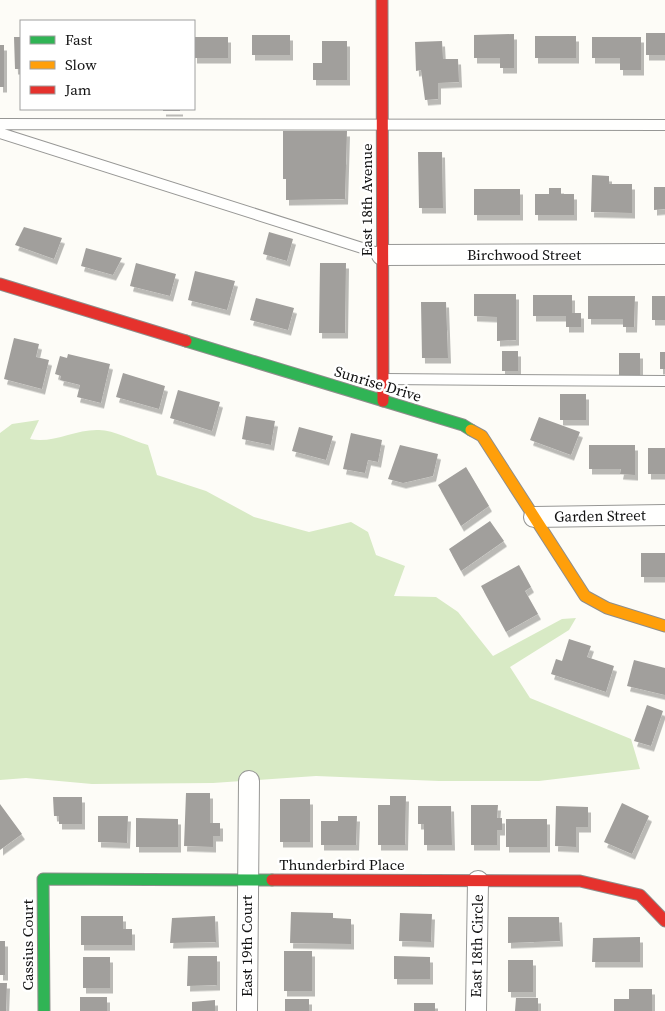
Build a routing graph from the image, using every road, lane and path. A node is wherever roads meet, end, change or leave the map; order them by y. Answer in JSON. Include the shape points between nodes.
{"nodes":[{"id":1,"x":382,"y":0,"type":"edge"},
{"id":2,"x":0,"y":124,"type":"edge"},
{"id":3,"x":665,"y":125,"type":"edge"},
{"id":4,"x":382,"y":126,"type":"junction"},
{"id":5,"x":0,"y":133,"type":"edge"},
{"id":6,"x":665,"y":254,"type":"edge"},
{"id":7,"x":382,"y":255,"type":"junction"},
{"id":8,"x":0,"y":284,"type":"edge"},
{"id":9,"x":383,"y":378,"type":"junction"},
{"id":10,"x":665,"y":380,"type":"edge"},
{"id":11,"x":383,"y":401,"type":"junction"},
{"id":12,"x":665,"y":515,"type":"edge"},
{"id":13,"x":534,"y":517,"type":"junction"},
{"id":14,"x":665,"y":626,"type":"edge"},
{"id":15,"x":249,"y":781,"type":"dead end"},
{"id":16,"x":43,"y":879,"type":"joint"},
{"id":17,"x":247,"y":880,"type":"junction"},
{"id":18,"x":478,"y":881,"type":"junction"},
{"id":19,"x":665,"y":921,"type":"edge"},
{"id":20,"x":44,"y":1011,"type":"edge"},
{"id":21,"x":247,"y":1011,"type":"edge"},
{"id":22,"x":476,"y":1011,"type":"edge"}],
"edges":[{"from":1,"to":4,"type":"street","name":"East 18th Avenue"},
{"from":2,"to":4,"type":"lane"},
{"from":3,"to":4,"type":"lane"},
{"from":4,"to":7,"type":"street","name":"East 18th Avenue"},
{"from":5,"to":7,"type":"lane"},
{"from":6,"to":7,"type":"street","name":"Birchwood Street"},
{"from":7,"to":9,"type":"street","name":"East 18th Avenue"},
{"from":8,"to":11,"type":"street","name":"Sunrise Drive"},
{"from":9,"to":10,"type":"lane"},
{"from":9,"to":11,"type":"street","name":"East 18th Avenue"},
{"from":11,"to":13,"type":"street","name":"Sunrise Drive","via":[[463,424],[482,436]]},
{"from":12,"to":13,"type":"street","name":"Garden Street"},
{"from":13,"to":14,"type":"street","name":"Sunrise Drive","via":[[585,596],[607,608]]},
{"from":15,"to":17,"type":"street","name":"East 19th Court"},
{"from":16,"to":17,"type":"street","name":"Thunderbird Place"},
{"from":16,"to":20,"type":"street","name":"Cassius Court"},
{"from":17,"to":18,"type":"street","name":"Thunderbird Place"},
{"from":17,"to":21,"type":"street","name":"East 19th Court"},
{"from":18,"to":19,"type":"street","name":"Thunderbird Place","via":[[580,881],[640,895]]},
{"from":18,"to":22,"type":"street","name":"East 18th Circle"}]}
